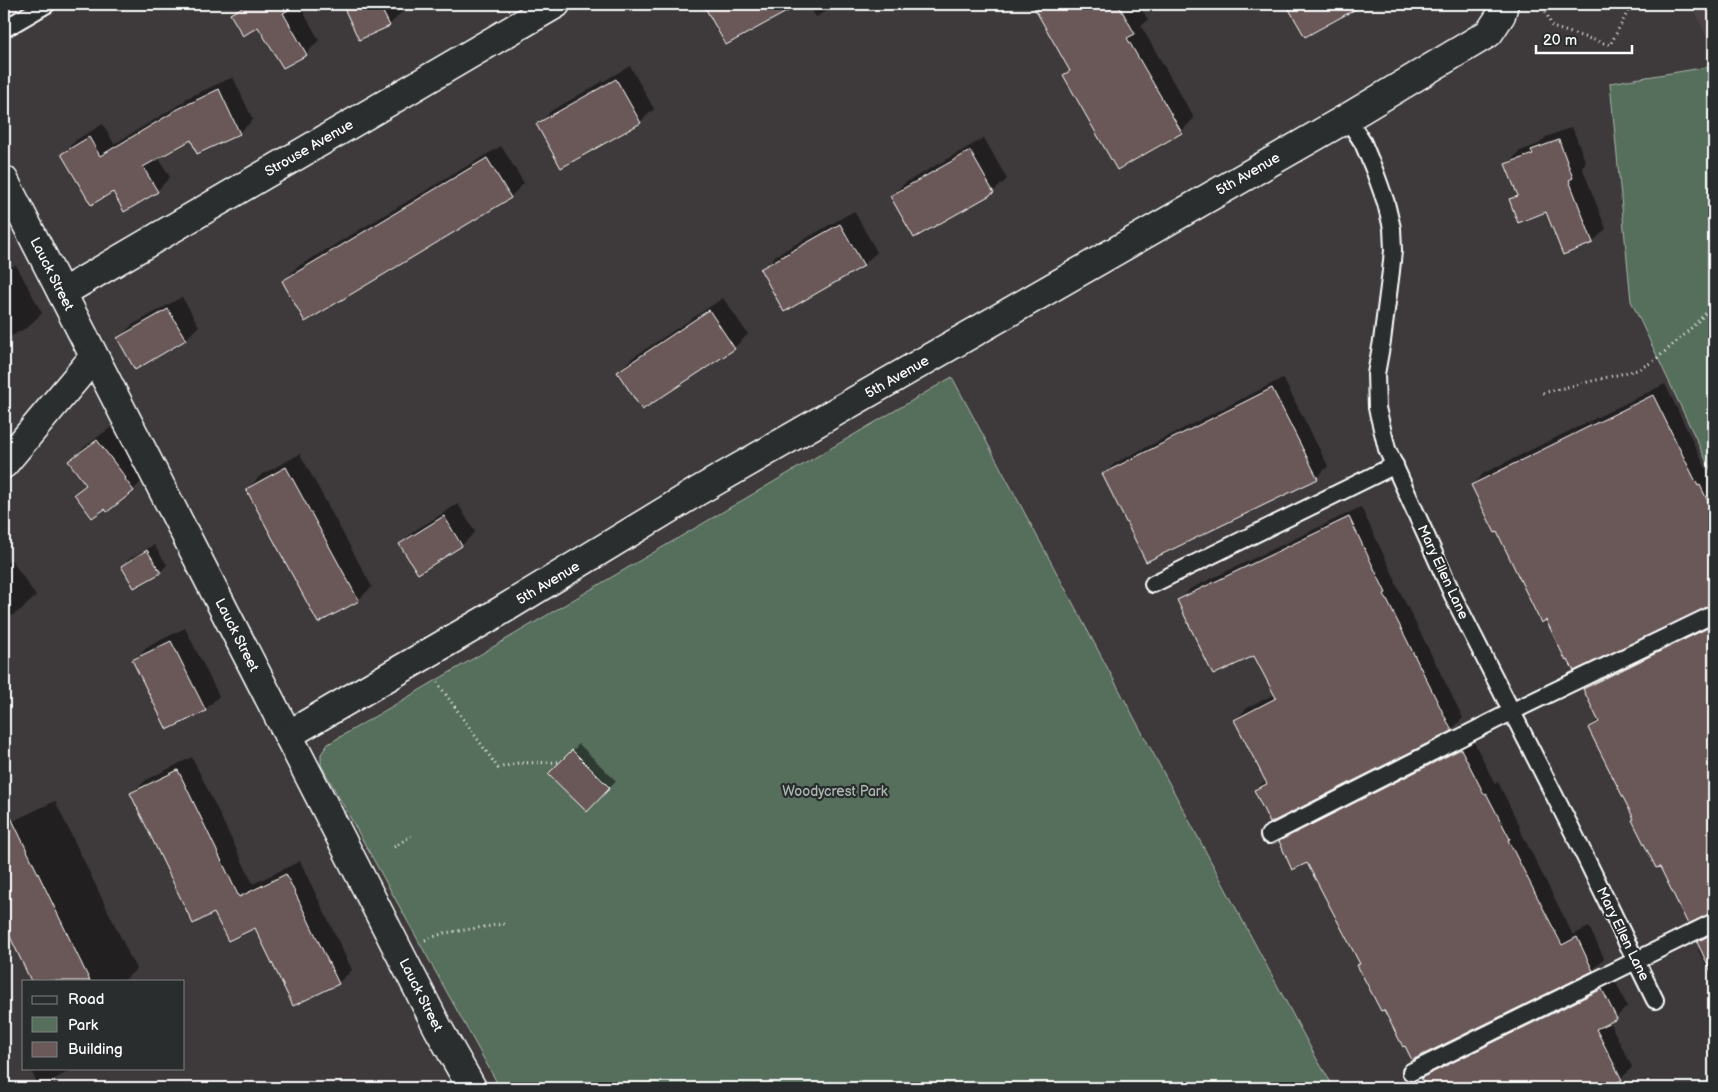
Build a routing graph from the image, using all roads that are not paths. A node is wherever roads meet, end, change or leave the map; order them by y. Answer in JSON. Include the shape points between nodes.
{"nodes":[{"id":1,"x":47,"y":4,"type":"edge"},
{"id":2,"x":556,"y":4,"type":"edge"},
{"id":3,"x":1502,"y":9,"type":"edge"},
{"id":4,"x":4,"y":29,"type":"edge"},
{"id":5,"x":1347,"y":118,"type":"junction"},
{"id":6,"x":4,"y":180,"type":"edge"},
{"id":7,"x":62,"y":293,"type":"junction"},
{"id":8,"x":93,"y":358,"type":"junction"},
{"id":9,"x":4,"y":464,"type":"edge"},
{"id":10,"x":1394,"y":465,"type":"junction"},
{"id":11,"x":1152,"y":584,"type":"dead end"},
{"id":12,"x":1714,"y":614,"type":"edge"},
{"id":13,"x":1511,"y":712,"type":"junction"},
{"id":14,"x":288,"y":735,"type":"junction"},
{"id":15,"x":1269,"y":835,"type":"dead end"},
{"id":16,"x":1714,"y":922,"type":"edge"},
{"id":17,"x":1636,"y":961,"type":"junction"},
{"id":18,"x":1655,"y":1000,"type":"dead end"},
{"id":19,"x":1411,"y":1072,"type":"dead end"},
{"id":20,"x":472,"y":1088,"type":"edge"}],
"edges":[{"from":1,"to":4,"type":"lane"},
{"from":2,"to":7,"type":"street","name":"Strouse Avenue"},
{"from":3,"to":5,"type":"street","name":"5th Avenue","via":[[1489,33]]},
{"from":5,"to":10,"type":"lane","name":"Mary Ellen Lane","via":[[1363,143],[1375,172],[1392,228],[1391,271],[1376,374],[1377,408]]},
{"from":5,"to":14,"type":"street","name":"5th Avenue","via":[[698,491]]},
{"from":6,"to":7,"type":"street","name":"Lauck Street"},
{"from":7,"to":8,"type":"street","name":"Lauck Street"},
{"from":8,"to":9,"type":"street"},
{"from":8,"to":14,"type":"street","name":"Lauck Street"},
{"from":10,"to":11,"type":"lane"},
{"from":10,"to":13,"type":"lane","name":"Mary Ellen Lane","via":[[1455,600]]},
{"from":12,"to":13,"type":"lane"},
{"from":13,"to":15,"type":"lane"},
{"from":13,"to":17,"type":"lane","name":"Mary Ellen Lane"},
{"from":14,"to":20,"type":"street","name":"Lauck Street"},
{"from":16,"to":17,"type":"lane"},
{"from":17,"to":18,"type":"lane","name":"Mary Ellen Lane"},
{"from":17,"to":19,"type":"lane"}]}
